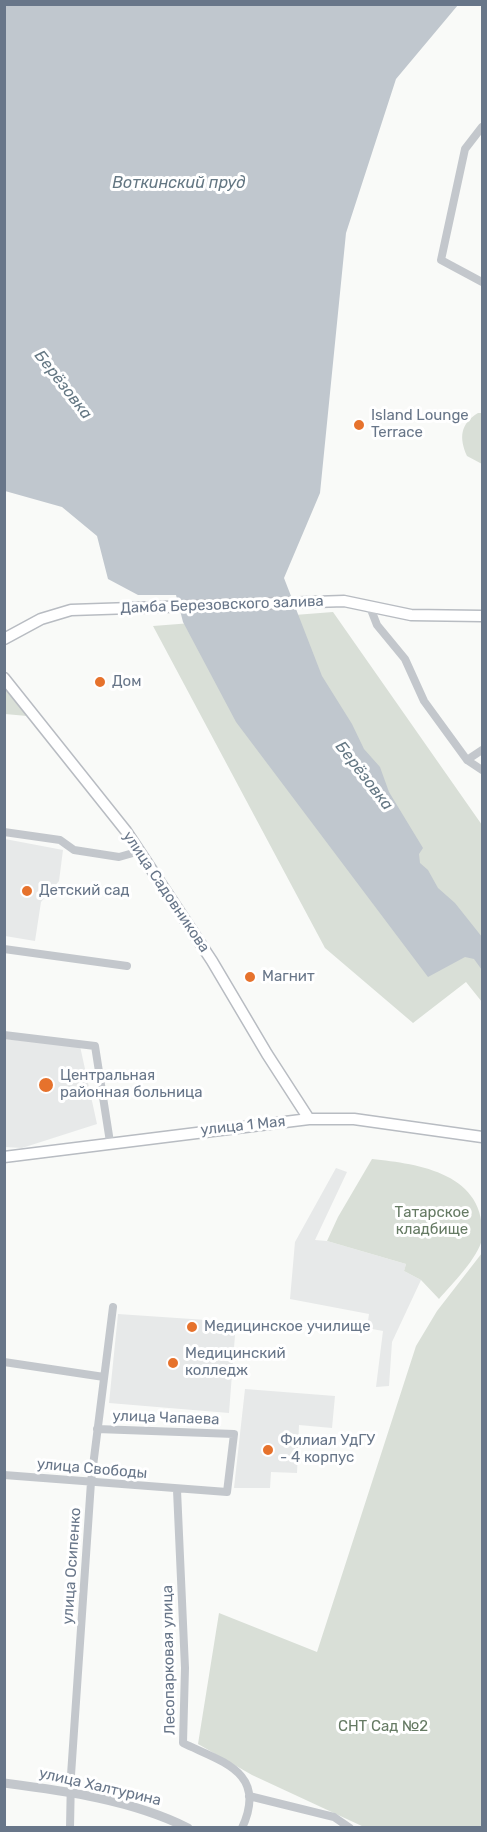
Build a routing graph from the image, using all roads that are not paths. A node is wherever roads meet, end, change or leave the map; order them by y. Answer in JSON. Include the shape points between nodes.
{"nodes":[{"id":1,"x":483,"y":127,"type":"edge"},
{"id":2,"x":483,"y":282,"type":"edge"},
{"id":3,"x":370,"y":607,"type":"junction"},
{"id":4,"x":483,"y":616,"type":"edge"},
{"id":5,"x":4,"y":639,"type":"edge"},
{"id":6,"x":4,"y":678,"type":"edge"},
{"id":7,"x":483,"y":750,"type":"edge"},
{"id":8,"x":467,"y":760,"type":"junction"},
{"id":9,"x":483,"y":770,"type":"edge"},
{"id":10,"x":4,"y":832,"type":"edge"},
{"id":11,"x":140,"y":851,"type":"junction"},
{"id":12,"x":4,"y":949,"type":"edge"},
{"id":13,"x":127,"y":966,"type":"dead end"},
{"id":14,"x":4,"y":1035,"type":"edge"},
{"id":15,"x":309,"y":1119,"type":"junction"},
{"id":16,"x":483,"y":1137,"type":"edge"},
{"id":17,"x":110,"y":1142,"type":"junction"},
{"id":18,"x":4,"y":1156,"type":"edge"},
{"id":19,"x":113,"y":1306,"type":"dead end"},
{"id":20,"x":4,"y":1362,"type":"edge"},
{"id":21,"x":104,"y":1377,"type":"junction"},
{"id":22,"x":97,"y":1429,"type":"junction"},
{"id":23,"x":234,"y":1434,"type":"joint"},
{"id":24,"x":4,"y":1475,"type":"edge"},
{"id":25,"x":91,"y":1482,"type":"junction"},
{"id":26,"x":177,"y":1490,"type":"junction"},
{"id":27,"x":4,"y":1783,"type":"edge"},
{"id":28,"x":72,"y":1794,"type":"junction"},
{"id":29,"x":249,"y":1796,"type":"junction"},
{"id":30,"x":169,"y":1823,"type":"edge"},
{"id":31,"x":70,"y":1827,"type":"edge"},
{"id":32,"x":188,"y":1827,"type":"edge"},
{"id":33,"x":242,"y":1827,"type":"edge"},
{"id":34,"x":350,"y":1827,"type":"edge"}],
"edges":[{"from":1,"to":2,"type":"street","via":[[465,149],[441,260]]},
{"from":3,"to":4,"type":"main road","name":"Дамба Березовского залива","via":[[411,615]]},
{"from":3,"to":5,"type":"main road","name":"Дамба Березовского залива","via":[[344,601],[100,609],[57,613]]},
{"from":3,"to":8,"type":"street","via":[[377,625],[398,647],[424,700]]},
{"from":6,"to":11,"type":"main road","name":"улица Садовникова"},
{"from":7,"to":8,"type":"street"},
{"from":8,"to":9,"type":"street"},
{"from":10,"to":11,"type":"street","via":[[60,840],[74,850],[118,857]]},
{"from":11,"to":15,"type":"main road","name":"улица Садовникова"},
{"from":12,"to":13,"type":"street"},
{"from":14,"to":17,"type":"street","via":[[95,1046]]},
{"from":15,"to":16,"type":"main road","name":"улица 1 Мая","via":[[361,1120]]},
{"from":15,"to":17,"type":"main road","name":"улица 1 Мая"},
{"from":17,"to":18,"type":"main road","name":"улица 1 Мая"},
{"from":19,"to":21,"type":"street","name":"улица Осипенко"},
{"from":20,"to":21,"type":"street"},
{"from":21,"to":22,"type":"street","name":"улица Осипенко"},
{"from":22,"to":23,"type":"street","name":"улица Чапаева"},
{"from":22,"to":25,"type":"street","name":"улица Осипенко"},
{"from":23,"to":26,"type":"street","name":"улица Свободы","via":[[227,1492]]},
{"from":24,"to":25,"type":"street","name":"улица Свободы"},
{"from":25,"to":26,"type":"street","name":"улица Свободы"},
{"from":25,"to":28,"type":"street","name":"улица Осипенко","via":[[70,1775]]},
{"from":26,"to":29,"type":"street","name":"Лесопарковая улица","via":[[185,1668],[183,1743],[235,1767],[242,1774]]},
{"from":27,"to":28,"type":"street","name":"улица Халтурина"},
{"from":28,"to":30,"type":"street","name":"улица Халтурина"},
{"from":28,"to":31,"type":"street","name":"улица Осипенко"},
{"from":29,"to":33,"type":"street"},
{"from":29,"to":34,"type":"street","via":[[334,1817]]},
{"from":30,"to":32,"type":"street","name":"улица Халтурина"}]}
